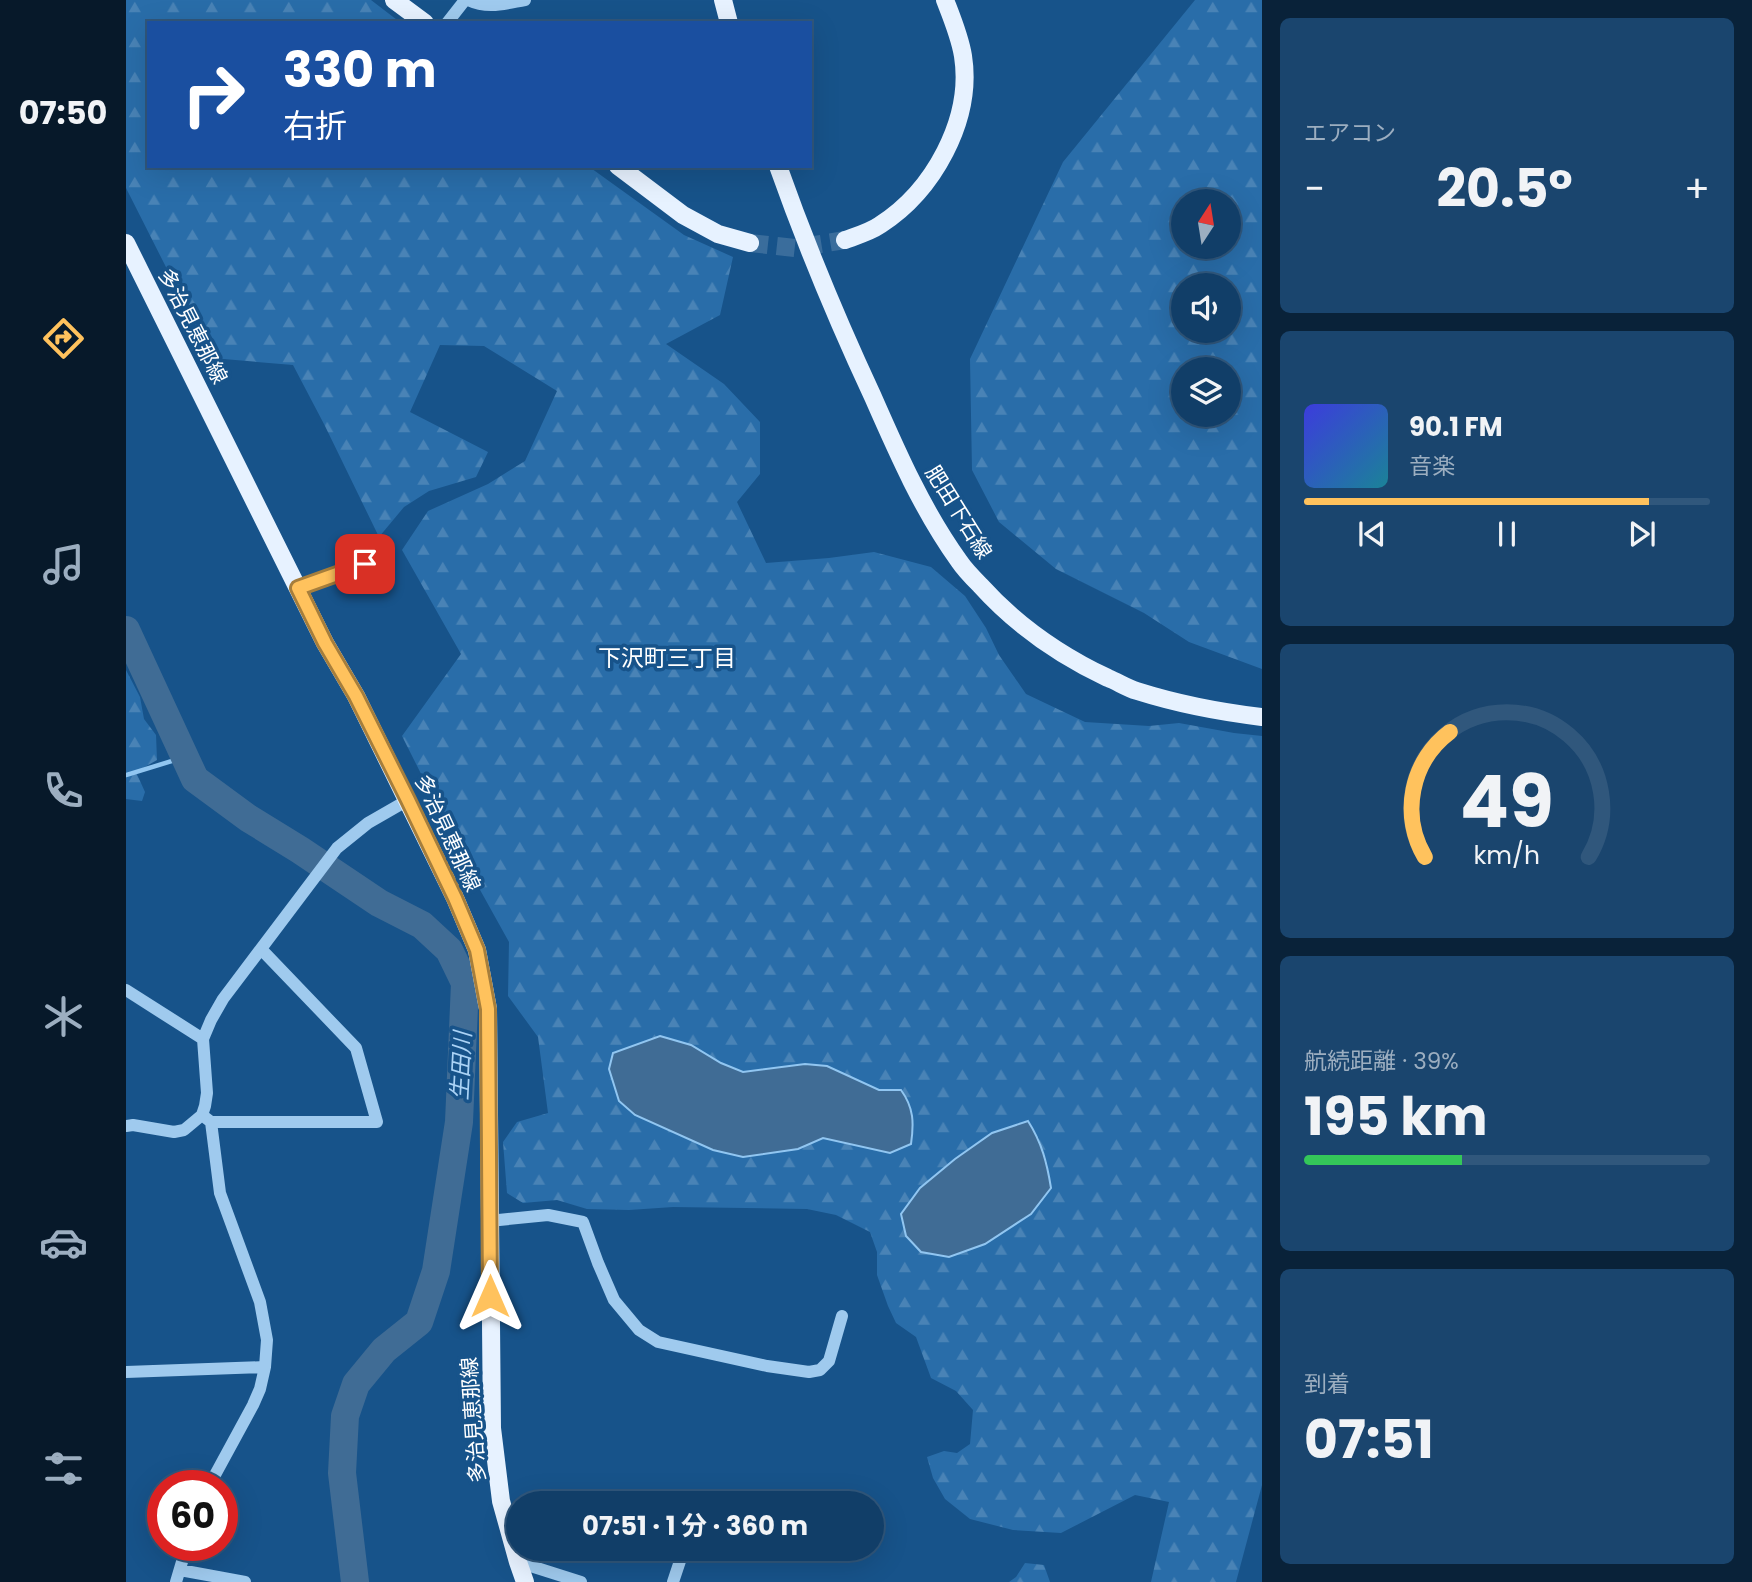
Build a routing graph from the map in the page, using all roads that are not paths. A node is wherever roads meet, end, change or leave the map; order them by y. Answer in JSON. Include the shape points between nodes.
{"nodes":[{"id":1,"x":394,"y":0,"type":"edge"},
{"id":2,"x":466,"y":0,"type":"edge"},
{"id":3,"x":525,"y":0,"type":"edge"},
{"id":4,"x":723,"y":0,"type":"edge"},
{"id":5,"x":945,"y":0,"type":"edge"},
{"id":6,"x":422,"y":21,"type":"edge"},
{"id":7,"x":449,"y":21,"type":"edge"},
{"id":8,"x":728,"y":21,"type":"edge"},
{"id":9,"x":621,"y":168,"type":"edge"},
{"id":10,"x":779,"y":168,"type":"edge"},
{"id":11,"x":845,"y":240,"type":"tunnel mouth"},
{"id":12,"x":126,"y":243,"type":"edge"},
{"id":13,"x":750,"y":243,"type":"tunnel mouth"},
{"id":14,"x":387,"y":556,"type":"dead end"},
{"id":15,"x":298,"y":588,"type":"junction"},
{"id":16,"x":1262,"y":717,"type":"edge"},
{"id":17,"x":408,"y":800,"type":"junction"},
{"id":18,"x":261,"y":950,"type":"junction"},
{"id":19,"x":126,"y":990,"type":"edge"},
{"id":20,"x":203,"y":1039,"type":"junction"},
{"id":21,"x":206,"y":1119,"type":"junction"},
{"id":22,"x":126,"y":1126,"type":"edge"},
{"id":23,"x":489,"y":1221,"type":"junction"},
{"id":24,"x":842,"y":1316,"type":"dead end"},
{"id":25,"x":265,"y":1367,"type":"junction"},
{"id":26,"x":126,"y":1372,"type":"edge"},
{"id":27,"x":218,"y":1470,"type":"edge"},
{"id":28,"x":680,"y":1561,"type":"edge"},
{"id":29,"x":518,"y":1562,"type":"junction"},
{"id":30,"x":178,"y":1576,"type":"edge"},
{"id":31,"x":245,"y":1582,"type":"edge"},
{"id":32,"x":525,"y":1582,"type":"edge"},
{"id":33,"x":581,"y":1582,"type":"edge"},
{"id":34,"x":673,"y":1582,"type":"edge"}],
"edges":[{"from":1,"to":6,"type":"main road"},
{"from":2,"to":3,"type":"street","via":[[480,6]]},
{"from":2,"to":7,"type":"street"},
{"from":4,"to":8,"type":"main road"},
{"from":5,"to":11,"type":"main road","via":[[963,57],[961,105],[953,134],[940,163],[916,195],[879,226]]},
{"from":9,"to":13,"type":"main road","via":[[683,215],[718,234]]},
{"from":10,"to":16,"type":"main road","name":"肥田下石線","via":[[845,336],[902,463],[961,563],[1012,618],[1084,667],[1135,691]]},
{"from":12,"to":15,"type":"main road","name":"多治見恵那線"},
{"from":14,"to":15,"type":"street"},
{"from":15,"to":17,"type":"main road","name":"多治見恵那線"},
{"from":17,"to":18,"type":"street","via":[[337,848]]},
{"from":17,"to":23,"type":"main road","name":"多治見恵那線","via":[[473,940],[483,978],[488,1009]]},
{"from":18,"to":20,"type":"street","via":[[223,999]]},
{"from":18,"to":21,"type":"street","via":[[356,1048],[377,1122]]},
{"from":19,"to":20,"type":"street"},
{"from":20,"to":21,"type":"street"},
{"from":21,"to":22,"type":"street","via":[[174,1132]]},
{"from":21,"to":25,"type":"street","via":[[220,1193],[260,1301],[267,1340]]},
{"from":23,"to":24,"type":"street","via":[[548,1215],[583,1222],[614,1300],[639,1330],[659,1342],[809,1373],[829,1361]]},
{"from":23,"to":29,"type":"main road","name":"多治見恵那線","via":[[492,1428],[501,1501]]},
{"from":25,"to":26,"type":"street"},
{"from":25,"to":27,"type":"street","via":[[253,1405]]},
{"from":28,"to":34,"type":"street"},
{"from":29,"to":32,"type":"main road","name":"多治見恵那線"},
{"from":29,"to":33,"type":"street"},
{"from":30,"to":31,"type":"street"}]}
